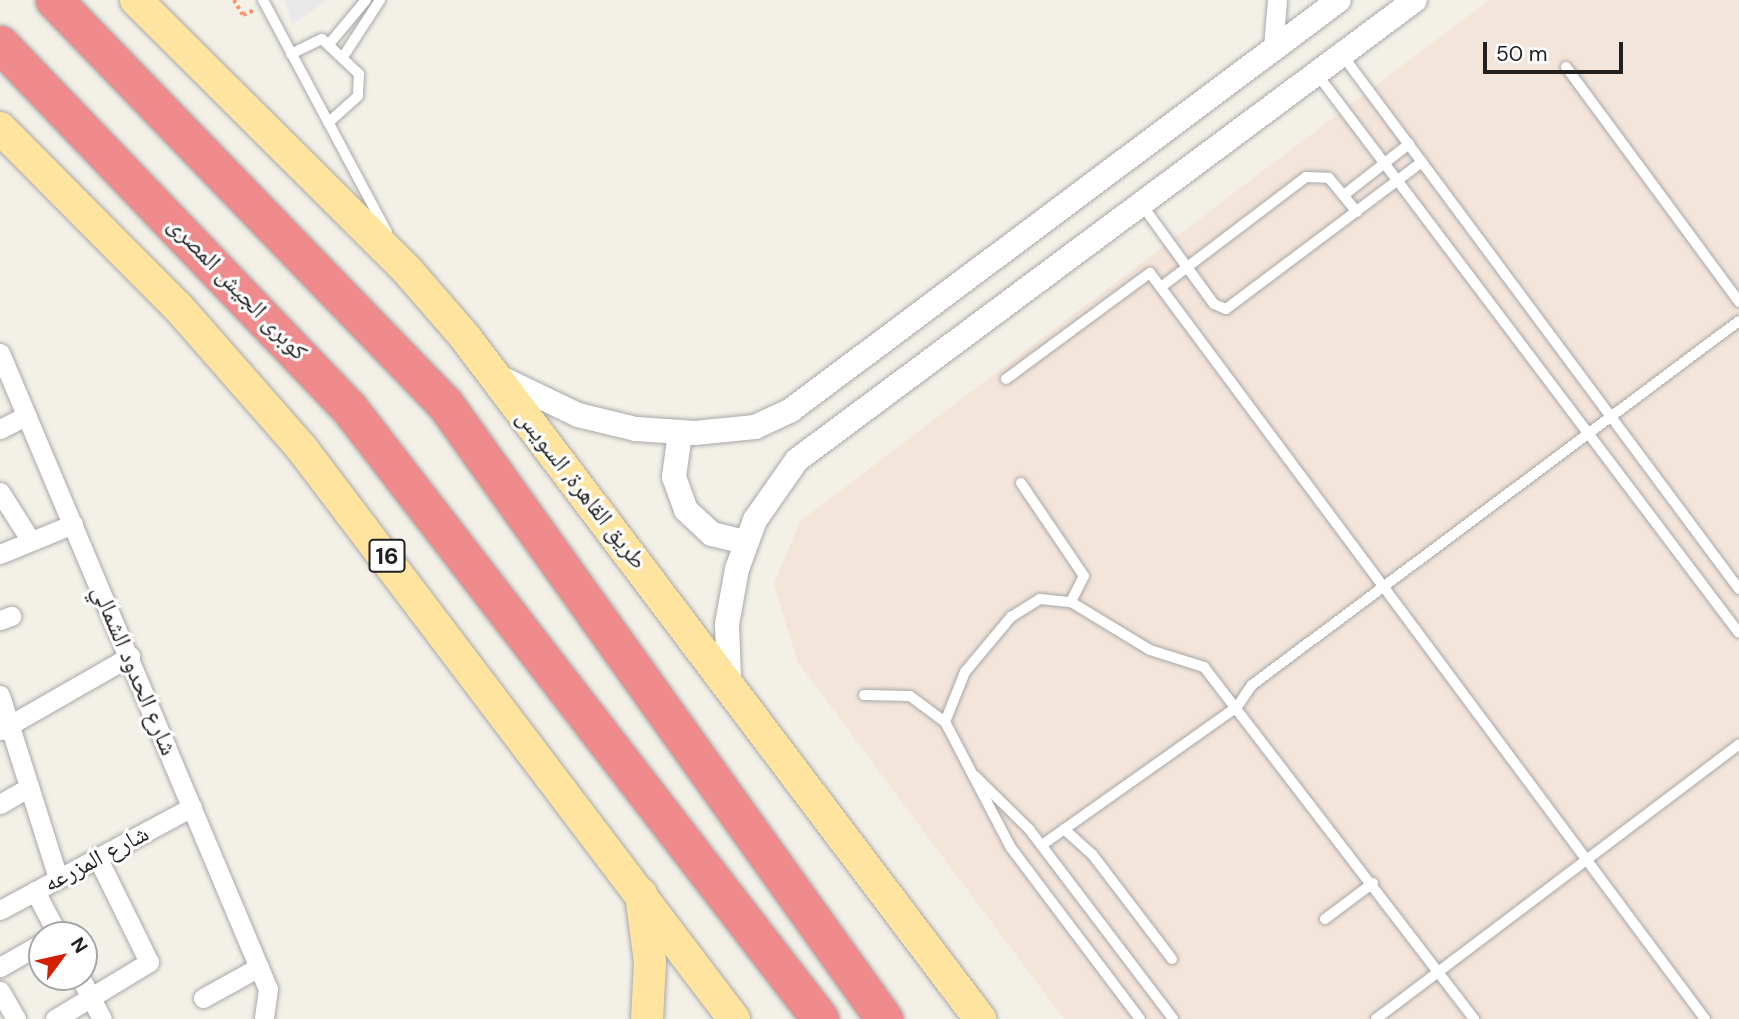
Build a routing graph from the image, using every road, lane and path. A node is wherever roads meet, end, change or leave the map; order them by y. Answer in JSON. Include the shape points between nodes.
{"nodes":[{"id":1,"x":54,"y":0,"type":"edge"},
{"id":2,"x":136,"y":0,"type":"edge"},
{"id":3,"x":234,"y":0,"type":"edge"},
{"id":4,"x":366,"y":0,"type":"edge"},
{"id":5,"x":380,"y":0,"type":"edge"},
{"id":6,"x":1277,"y":0,"type":"edge"},
{"id":7,"x":1339,"y":0,"type":"edge"},
{"id":8,"x":1415,"y":0,"type":"edge"},
{"id":9,"x":264,"y":2,"type":"edge"},
{"id":10,"x":330,"y":43,"type":"junction"},
{"id":11,"x":0,"y":44,"type":"edge"},
{"id":12,"x":1273,"y":47,"type":"junction"},
{"id":13,"x":291,"y":54,"type":"junction"},
{"id":14,"x":1342,"y":55,"type":"junction"},
{"id":15,"x":343,"y":57,"type":"junction"},
{"id":16,"x":1566,"y":67,"type":"dead end"},
{"id":17,"x":1317,"y":74,"type":"junction"},
{"id":18,"x":328,"y":123,"type":"junction"},
{"id":19,"x":0,"y":128,"type":"edge"},
{"id":20,"x":1409,"y":144,"type":"junction"},
{"id":21,"x":1422,"y":162,"type":"junction"},
{"id":22,"x":1385,"y":163,"type":"junction"},
{"id":23,"x":1398,"y":180,"type":"junction"},
{"id":24,"x":1345,"y":195,"type":"junction"},
{"id":25,"x":1141,"y":204,"type":"junction"},
{"id":26,"x":1357,"y":212,"type":"junction"},
{"id":27,"x":1186,"y":268,"type":"junction"},
{"id":28,"x":407,"y":270,"type":"junction"},
{"id":29,"x":1161,"y":287,"type":"junction"},
{"id":30,"x":1739,"y":302,"type":"edge"},
{"id":31,"x":1739,"y":321,"type":"edge"},
{"id":32,"x":0,"y":353,"type":"edge"},
{"id":33,"x":492,"y":373,"type":"junction"},
{"id":34,"x":1006,"y":379,"type":"dead end"},
{"id":35,"x":27,"y":415,"type":"junction"},
{"id":36,"x":1611,"y":417,"type":"junction"},
{"id":37,"x":0,"y":429,"type":"edge"},
{"id":38,"x":680,"y":433,"type":"junction"},
{"id":39,"x":1589,"y":433,"type":"junction"},
{"id":40,"x":1021,"y":483,"type":"dead end"},
{"id":41,"x":0,"y":492,"type":"edge"},
{"id":42,"x":73,"y":524,"type":"junction"},
{"id":43,"x":31,"y":541,"type":"junction"},
{"id":44,"x":746,"y":542,"type":"junction"},
{"id":45,"x":0,"y":554,"type":"edge"},
{"id":46,"x":1383,"y":586,"type":"junction"},
{"id":47,"x":1739,"y":589,"type":"edge"},
{"id":48,"x":1071,"y":602,"type":"junction"},
{"id":49,"x":1739,"y":633,"type":"edge"},
{"id":50,"x":130,"y":656,"type":"junction"},
{"id":51,"x":729,"y":680,"type":"junction"},
{"id":52,"x":0,"y":695,"type":"edge"},
{"id":53,"x":864,"y":695,"type":"dead end"},
{"id":54,"x":1237,"y":707,"type":"junction"},
{"id":55,"x":945,"y":722,"type":"junction"},
{"id":56,"x":5,"y":728,"type":"edge"},
{"id":57,"x":1739,"y":744,"type":"edge"},
{"id":58,"x":969,"y":771,"type":"junction"},
{"id":59,"x":30,"y":787,"type":"junction"},
{"id":60,"x":0,"y":804,"type":"edge"},
{"id":61,"x":192,"y":807,"type":"junction"},
{"id":62,"x":1064,"y":829,"type":"junction"},
{"id":63,"x":1042,"y":845,"type":"junction"},
{"id":64,"x":97,"y":857,"type":"junction"},
{"id":65,"x":1586,"y":860,"type":"junction"},
{"id":66,"x":58,"y":878,"type":"junction"},
{"id":67,"x":1373,"y":883,"type":"junction"},
{"id":68,"x":35,"y":891,"type":"junction"},
{"id":69,"x":641,"y":892,"type":"junction"},
{"id":70,"x":0,"y":910,"type":"edge"},
{"id":71,"x":1325,"y":919,"type":"dead end"},
{"id":72,"x":51,"y":921,"type":"edge"},
{"id":73,"x":28,"y":951,"type":"edge"},
{"id":74,"x":1172,"y":959,"type":"dead end"},
{"id":75,"x":0,"y":967,"type":"edge"},
{"id":76,"x":259,"y":967,"type":"junction"},
{"id":77,"x":1439,"y":972,"type":"junction"},
{"id":78,"x":0,"y":991,"type":"edge"},
{"id":79,"x":87,"y":991,"type":"edge"},
{"id":80,"x":203,"y":998,"type":"dead end"},
{"id":81,"x":91,"y":999,"type":"junction"},
{"id":82,"x":816,"y":1016,"type":"edge"},
{"id":83,"x":16,"y":1019,"type":"edge"},
{"id":84,"x":55,"y":1019,"type":"edge"},
{"id":85,"x":102,"y":1019,"type":"edge"},
{"id":86,"x":264,"y":1019,"type":"edge"},
{"id":87,"x":647,"y":1019,"type":"edge"},
{"id":88,"x":734,"y":1019,"type":"edge"},
{"id":89,"x":884,"y":1019,"type":"edge"},
{"id":90,"x":980,"y":1019,"type":"edge"},
{"id":91,"x":1140,"y":1019,"type":"edge"},
{"id":92,"x":1173,"y":1019,"type":"edge"},
{"id":93,"x":1376,"y":1019,"type":"edge"},
{"id":94,"x":1475,"y":1019,"type":"edge"},
{"id":95,"x":1705,"y":1019,"type":"edge"}],
"edges":[{"from":1,"to":89,"type":"highway","via":[[390,342],[501,480]]},
{"from":2,"to":28,"type":"main road","name":"طريق القاهرة, السويس"},
{"from":3,"to":9,"type":"path","via":[[243,15]]},
{"from":4,"to":10,"type":"lane"},
{"from":5,"to":15,"type":"lane"},
{"from":6,"to":12,"type":"street"},
{"from":7,"to":12,"type":"street"},
{"from":8,"to":14,"type":"street"},
{"from":9,"to":13,"type":"lane"},
{"from":10,"to":13,"type":"lane","via":[[313,40]]},
{"from":10,"to":15,"type":"lane"},
{"from":11,"to":82,"type":"highway","name":"كوبرى الجيش المصرى","number":"16","via":[[292,341]]},
{"from":12,"to":38,"type":"street","via":[[791,410],[755,427]]},
{"from":13,"to":18,"type":"lane"},
{"from":14,"to":17,"type":"street"},
{"from":14,"to":20,"type":"lane"},
{"from":15,"to":18,"type":"lane","via":[[359,74],[362,89]]},
{"from":16,"to":30,"type":"lane"},
{"from":17,"to":22,"type":"lane"},
{"from":17,"to":25,"type":"street"},
{"from":18,"to":28,"type":"lane"},
{"from":19,"to":69,"type":"main road","number":"16","via":[[179,309],[300,446]]},
{"from":20,"to":21,"type":"lane"},
{"from":20,"to":22,"type":"lane"},
{"from":21,"to":23,"type":"lane"},
{"from":21,"to":36,"type":"lane"},
{"from":22,"to":23,"type":"lane"},
{"from":22,"to":24,"type":"lane"},
{"from":23,"to":26,"type":"lane"},
{"from":23,"to":39,"type":"lane"},
{"from":24,"to":26,"type":"lane"},
{"from":24,"to":27,"type":"lane","via":[[1329,178],[1306,177]]},
{"from":25,"to":27,"type":"lane"},
{"from":25,"to":44,"type":"street","via":[[797,460]]},
{"from":26,"to":27,"type":"lane","via":[[1226,310]]},
{"from":27,"to":29,"type":"lane"},
{"from":28,"to":33,"type":"main road","name":"طريق القاهرة, السويس"},
{"from":29,"to":34,"type":"lane","via":[[1150,273]]},
{"from":29,"to":46,"type":"lane"},
{"from":31,"to":36,"type":"lane"},
{"from":32,"to":35,"type":"street","name":"شارع الحدود الشمالي"},
{"from":33,"to":38,"type":"street","via":[[578,415]]},
{"from":33,"to":51,"type":"main road","name":"طريق القاهرة, السويس"},
{"from":35,"to":37,"type":"street"},
{"from":35,"to":42,"type":"street","name":"شارع الحدود الشمالي"},
{"from":36,"to":39,"type":"lane"},
{"from":36,"to":47,"type":"lane"},
{"from":38,"to":44,"type":"street","via":[[674,477],[686,510],[712,534]]},
{"from":39,"to":46,"type":"lane"},
{"from":39,"to":49,"type":"lane"},
{"from":40,"to":48,"type":"lane","via":[[1084,576]]},
{"from":41,"to":43,"type":"street"},
{"from":42,"to":43,"type":"street"},
{"from":42,"to":50,"type":"street","name":"شارع الحدود الشمالي"},
{"from":43,"to":45,"type":"street"},
{"from":44,"to":51,"type":"street","via":[[727,624]]},
{"from":46,"to":54,"type":"lane","via":[[1252,685]]},
{"from":46,"to":65,"type":"lane"},
{"from":48,"to":54,"type":"lane","via":[[1150,650],[1204,667]]},
{"from":48,"to":55,"type":"lane","via":[[1040,599],[1011,617],[965,672]]},
{"from":50,"to":56,"type":"street"},
{"from":50,"to":61,"type":"street","name":"شارع الحدود الشمالي"},
{"from":51,"to":90,"type":"main road","name":"طريق القاهرة, السويس"},
{"from":52,"to":56,"type":"street"},
{"from":53,"to":55,"type":"lane","via":[[910,696]]},
{"from":54,"to":62,"type":"lane"},
{"from":54,"to":67,"type":"lane"},
{"from":55,"to":58,"type":"lane"},
{"from":56,"to":59,"type":"street"},
{"from":57,"to":65,"type":"lane"},
{"from":58,"to":63,"type":"lane"},
{"from":58,"to":91,"type":"lane","via":[[1011,848]]},
{"from":59,"to":60,"type":"street"},
{"from":59,"to":66,"type":"street"},
{"from":61,"to":64,"type":"street","name":"شارع المزرعه"},
{"from":61,"to":76,"type":"street","name":"شارع الحدود الشمالي"},
{"from":62,"to":63,"type":"lane"},
{"from":62,"to":74,"type":"lane","via":[[1092,854]]},
{"from":63,"to":92,"type":"lane"},
{"from":64,"to":66,"type":"street","name":"شارع المزرعه"},
{"from":64,"to":81,"type":"street","via":[[149,962]]},
{"from":65,"to":77,"type":"lane"},
{"from":65,"to":95,"type":"lane"},
{"from":66,"to":68,"type":"street","name":"شارع المزرعه"},
{"from":67,"to":71,"type":"lane"},
{"from":67,"to":77,"type":"lane"},
{"from":68,"to":70,"type":"street","name":"شارع المزرعه"},
{"from":68,"to":72,"type":"street"},
{"from":69,"to":87,"type":"main road","via":[[650,962]]},
{"from":69,"to":88,"type":"main road","number":"16"},
{"from":73,"to":75,"type":"street"},
{"from":76,"to":80,"type":"street"},
{"from":76,"to":86,"type":"street","name":"شارع الحدود الشمالي","via":[[268,989]]},
{"from":77,"to":93,"type":"lane"},
{"from":77,"to":94,"type":"lane"},
{"from":78,"to":83,"type":"street"},
{"from":79,"to":81,"type":"street"},
{"from":81,"to":84,"type":"street"},
{"from":81,"to":85,"type":"street"}]}
